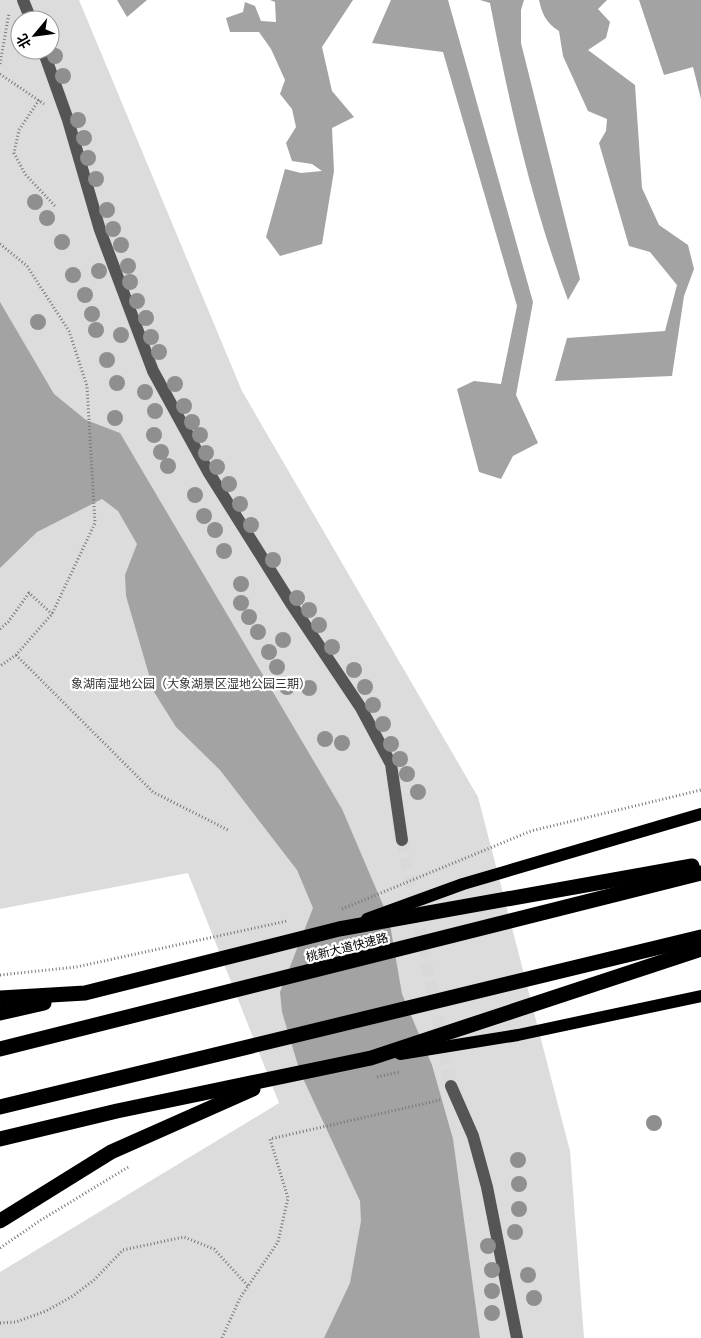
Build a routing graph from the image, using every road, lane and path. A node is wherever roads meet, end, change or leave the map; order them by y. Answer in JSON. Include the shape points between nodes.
{"nodes":[{"id":1,"x":10,"y":9,"type":"dead end"},
{"id":2,"x":47,"y":60,"type":"edge"},
{"id":3,"x":0,"y":64,"type":"edge"},
{"id":4,"x":0,"y":74,"type":"edge"},
{"id":5,"x":39,"y":100,"type":"junction"},
{"id":6,"x":68,"y":120,"type":"junction"},
{"id":7,"x":55,"y":206,"type":"dead end"},
{"id":8,"x":0,"y":244,"type":"edge"},
{"id":9,"x":52,"y":614,"type":"junction"},
{"id":10,"x":0,"y":628,"type":"edge"},
{"id":11,"x":16,"y":655,"type":"junction"},
{"id":12,"x":0,"y":666,"type":"edge"},
{"id":13,"x":701,"y":790,"type":"edge"},
{"id":14,"x":701,"y":814,"type":"edge"},
{"id":15,"x":228,"y":830,"type":"dead end"},
{"id":16,"x":402,"y":840,"type":"tunnel mouth"},
{"id":17,"x":701,"y":864,"type":"edge"},
{"id":18,"x":701,"y":873,"type":"edge"},
{"id":19,"x":338,"y":910,"type":"dead end"},
{"id":20,"x":290,"y":920,"type":"dead end"},
{"id":21,"x":339,"y":929,"type":"junction"},
{"id":22,"x":701,"y":937,"type":"edge"},
{"id":23,"x":701,"y":949,"type":"edge"},
{"id":24,"x":0,"y":975,"type":"edge"},
{"id":25,"x":85,"y":993,"type":"junction"},
{"id":26,"x":701,"y":996,"type":"edge"},
{"id":27,"x":0,"y":998,"type":"edge"},
{"id":28,"x":0,"y":1013,"type":"edge"},
{"id":29,"x":0,"y":1050,"type":"edge"},
{"id":30,"x":371,"y":1058,"type":"junction"},
{"id":31,"x":410,"y":1070,"type":"dead end"},
{"id":32,"x":282,"y":1076,"type":"junction"},
{"id":33,"x":371,"y":1078,"type":"dead end"},
{"id":34,"x":453,"y":1091,"type":"joint"},
{"id":35,"x":0,"y":1107,"type":"edge"},
{"id":36,"x":0,"y":1139,"type":"edge"},
{"id":37,"x":138,"y":1162,"type":"dead end"},
{"id":38,"x":0,"y":1221,"type":"edge"},
{"id":39,"x":0,"y":1248,"type":"edge"},
{"id":40,"x":248,"y":1286,"type":"junction"},
{"id":41,"x":0,"y":1323,"type":"edge"},
{"id":42,"x":222,"y":1338,"type":"edge"},
{"id":43,"x":517,"y":1338,"type":"edge"}],
"edges":[{"from":1,"to":3,"type":"path"},
{"from":2,"to":6,"type":"lane"},
{"from":4,"to":5,"type":"path"},
{"from":5,"to":6,"type":"path"},
{"from":5,"to":7,"type":"path","via":[[19,130],[14,154],[25,174]]},
{"from":6,"to":16,"type":"lane","via":[[100,230],[153,371],[209,473],[361,708],[391,764]]},
{"from":8,"to":9,"type":"path","via":[[27,266],[70,332],[87,386],[95,523]]},
{"from":9,"to":10,"type":"path","via":[[29,592]]},
{"from":9,"to":11,"type":"path"},
{"from":11,"to":12,"type":"path"},
{"from":11,"to":15,"type":"path","via":[[153,792]]},
{"from":13,"to":19,"type":"path","via":[[531,831]]},
{"from":14,"to":21,"type":"main road","via":[[463,884]]},
{"from":17,"to":21,"type":"highway"},
{"from":18,"to":29,"type":"highway","name":"桃新大道快速路"},
{"from":20,"to":24,"type":"path","via":[[76,967]]},
{"from":21,"to":25,"type":"highway"},
{"from":22,"to":35,"type":"highway"},
{"from":23,"to":30,"type":"highway"},
{"from":25,"to":27,"type":"highway"},
{"from":25,"to":28,"type":"highway"},
{"from":26,"to":30,"type":"main road","via":[[518,1035]]},
{"from":30,"to":32,"type":"highway"},
{"from":31,"to":33,"type":"path"},
{"from":32,"to":36,"type":"highway"},
{"from":32,"to":38,"type":"highway","via":[[111,1152]]},
{"from":34,"to":40,"type":"path","via":[[270,1139],[288,1198],[278,1242]]},
{"from":34,"to":43,"type":"lane","via":[[473,1136],[488,1186]]},
{"from":37,"to":39,"type":"path"},
{"from":40,"to":41,"type":"path","via":[[214,1249],[184,1238],[123,1250],[94,1280],[72,1296],[46,1311],[16,1322]]},
{"from":40,"to":42,"type":"path"}]}
